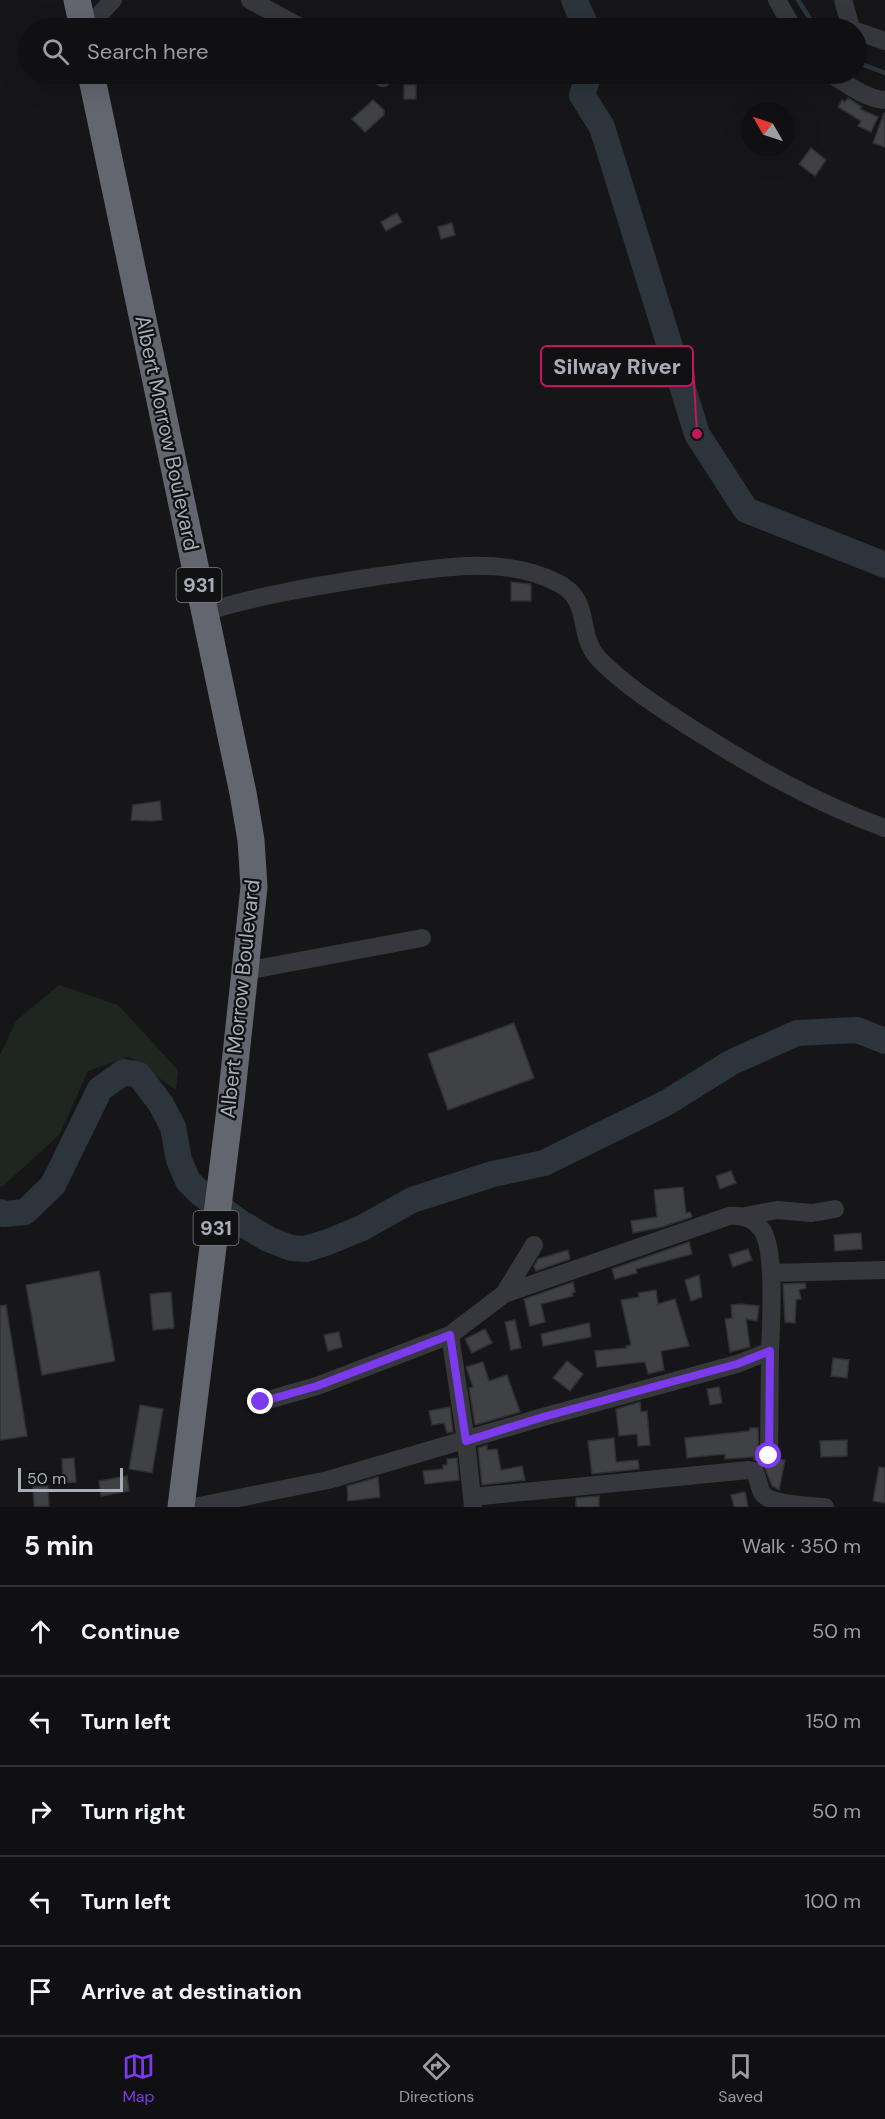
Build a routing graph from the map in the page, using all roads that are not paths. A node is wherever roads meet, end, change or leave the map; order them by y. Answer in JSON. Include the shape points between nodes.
{"nodes":[{"id":1,"x":77,"y":0,"type":"edge"},
{"id":2,"x":113,"y":0,"type":"edge"},
{"id":3,"x":250,"y":0,"type":"edge"},
{"id":4,"x":777,"y":0,"type":"edge"},
{"id":5,"x":843,"y":0,"type":"edge"},
{"id":6,"x":82,"y":18,"type":"edge"},
{"id":7,"x":95,"y":18,"type":"edge"},
{"id":8,"x":283,"y":18,"type":"edge"},
{"id":9,"x":787,"y":18,"type":"edge"},
{"id":10,"x":848,"y":18,"type":"edge"},
{"id":11,"x":867,"y":35,"type":"edge"},
{"id":12,"x":885,"y":41,"type":"edge"},
{"id":13,"x":94,"y":84,"type":"edge"},
{"id":14,"x":850,"y":84,"type":"edge"},
{"id":15,"x":885,"y":100,"type":"edge"},
{"id":16,"x":205,"y":612,"type":"junction"},
{"id":17,"x":885,"y":828,"type":"edge"},
{"id":18,"x":422,"y":938,"type":"dead end"},
{"id":19,"x":245,"y":971,"type":"junction"},
{"id":20,"x":835,"y":1209,"type":"dead end"},
{"id":21,"x":745,"y":1216,"type":"junction"},
{"id":22,"x":534,"y":1245,"type":"dead end"},
{"id":23,"x":885,"y":1270,"type":"edge"},
{"id":24,"x":771,"y":1273,"type":"junction"},
{"id":25,"x":504,"y":1294,"type":"junction"},
{"id":26,"x":450,"y":1335,"type":"junction"},
{"id":27,"x":770,"y":1351,"type":"junction"},
{"id":28,"x":261,"y":1402,"type":"dead end"},
{"id":29,"x":466,"y":1441,"type":"junction"},
{"id":30,"x":769,"y":1456,"type":"dead end"},
{"id":31,"x":473,"y":1502,"type":"edge"},
{"id":32,"x":799,"y":1506,"type":"edge"},
{"id":33,"x":181,"y":1507,"type":"edge"},
{"id":34,"x":194,"y":1507,"type":"edge"},
{"id":35,"x":825,"y":1507,"type":"edge"}],
"edges":[{"from":1,"to":6,"type":"highway"},
{"from":2,"to":7,"type":"street"},
{"from":3,"to":8,"type":"street"},
{"from":4,"to":9,"type":"street"},
{"from":5,"to":10,"type":"street"},
{"from":11,"to":12,"type":"street"},
{"from":13,"to":16,"type":"highway","name":"Albert Morrow Boulevard","number":"931"},
{"from":14,"to":15,"type":"street"},
{"from":16,"to":17,"type":"street","via":[[285,591],[429,569],[475,566],[539,575],[574,594],[581,605],[589,644],[597,657],[652,703],[788,785]]},
{"from":16,"to":19,"type":"highway","name":"Albert Morrow Boulevard","number":"931","via":[[251,840],[254,887]]},
{"from":18,"to":19,"type":"street"},
{"from":19,"to":33,"type":"highway","name":"Albert Morrow Boulevard","number":"931"},
{"from":20,"to":21,"type":"street","via":[[812,1214],[777,1210]]},
{"from":21,"to":24,"type":"street","via":[[764,1232]]},
{"from":21,"to":25,"type":"street","via":[[729,1216]]},
{"from":22,"to":25,"type":"street"},
{"from":23,"to":24,"type":"street"},
{"from":24,"to":27,"type":"street"},
{"from":25,"to":26,"type":"street"},
{"from":26,"to":28,"type":"street","via":[[317,1386]]},
{"from":26,"to":29,"type":"street"},
{"from":27,"to":29,"type":"street","via":[[737,1364]]},
{"from":27,"to":30,"type":"street"},
{"from":29,"to":31,"type":"street"},
{"from":29,"to":34,"type":"street","via":[[328,1480]]},
{"from":31,"to":32,"type":"street","via":[[748,1470],[757,1474],[766,1497]]},
{"from":32,"to":35,"type":"street"}]}
